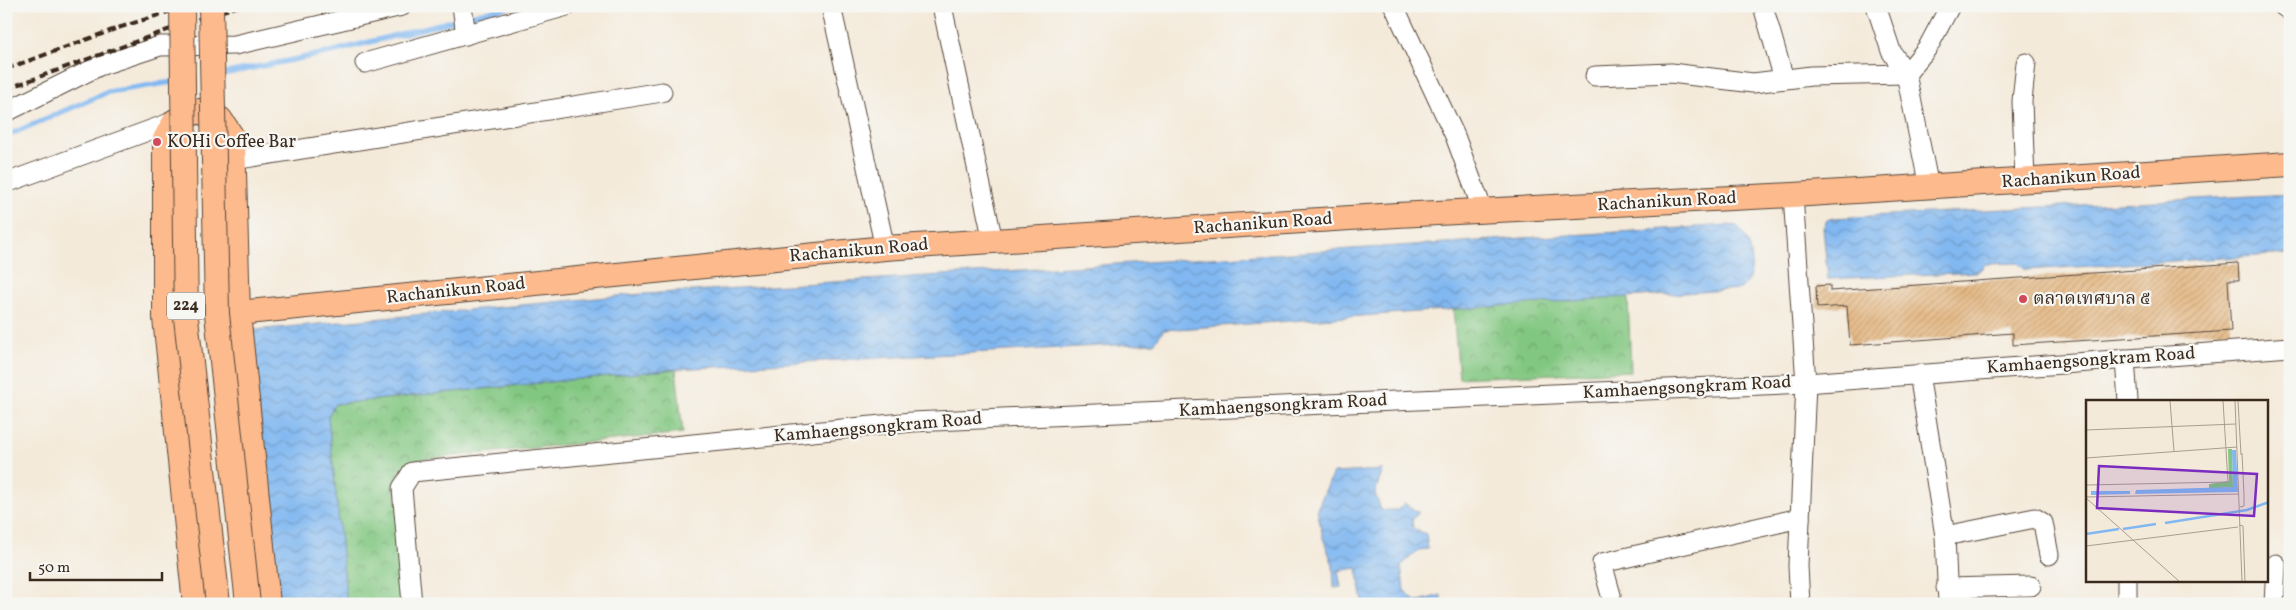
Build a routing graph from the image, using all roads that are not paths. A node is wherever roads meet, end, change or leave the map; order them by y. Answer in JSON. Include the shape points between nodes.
{"nodes":[{"id":1,"x":182,"y":6,"type":"edge"},
{"id":2,"x":211,"y":6,"type":"edge"},
{"id":3,"x":402,"y":6,"type":"edge"},
{"id":4,"x":462,"y":6,"type":"edge"},
{"id":5,"x":567,"y":6,"type":"edge"},
{"id":6,"x":831,"y":6,"type":"edge"},
{"id":7,"x":942,"y":6,"type":"edge"},
{"id":8,"x":1394,"y":6,"type":"edge"},
{"id":9,"x":1763,"y":6,"type":"edge"},
{"id":10,"x":1876,"y":6,"type":"edge"},
{"id":11,"x":1950,"y":6,"type":"edge"},
{"id":12,"x":2282,"y":6,"type":"edge"},
{"id":13,"x":2290,"y":11,"type":"edge"},
{"id":14,"x":465,"y":31,"type":"junction"},
{"id":15,"x":365,"y":63,"type":"dead end"},
{"id":16,"x":2026,"y":63,"type":"dead end"},
{"id":17,"x":1906,"y":74,"type":"junction"},
{"id":18,"x":1595,"y":76,"type":"dead end"},
{"id":19,"x":1784,"y":79,"type":"junction"},
{"id":20,"x":662,"y":92,"type":"dead end"},
{"id":21,"x":6,"y":112,"type":"edge"},
{"id":22,"x":175,"y":121,"type":"junction"},
{"id":23,"x":233,"y":160,"type":"junction"},
{"id":24,"x":2290,"y":164,"type":"edge"},
{"id":25,"x":2025,"y":181,"type":"junction"},
{"id":26,"x":6,"y":183,"type":"edge"},
{"id":27,"x":1928,"y":187,"type":"junction"},
{"id":28,"x":1793,"y":195,"type":"junction"},
{"id":29,"x":1483,"y":211,"type":"junction"},
{"id":30,"x":993,"y":241,"type":"junction"},
{"id":31,"x":885,"y":248,"type":"junction"},
{"id":32,"x":238,"y":313,"type":"junction"},
{"id":33,"x":2290,"y":347,"type":"edge"},
{"id":34,"x":2125,"y":359,"type":"junction"},
{"id":35,"x":1920,"y":374,"type":"junction"},
{"id":36,"x":1806,"y":383,"type":"junction"},
{"id":37,"x":2128,"y":400,"type":"edge"},
{"id":38,"x":1800,"y":518,"type":"junction"},
{"id":39,"x":1945,"y":536,"type":"junction"},
{"id":40,"x":2049,"y":555,"type":"dead end"},
{"id":41,"x":2276,"y":564,"type":"dead end"},
{"id":42,"x":2127,"y":582,"type":"edge"},
{"id":43,"x":2031,"y":586,"type":"dead end"},
{"id":44,"x":1612,"y":595,"type":"dead end"},
{"id":45,"x":1947,"y":595,"type":"edge"},
{"id":46,"x":195,"y":604,"type":"edge"},
{"id":47,"x":218,"y":604,"type":"edge"},
{"id":48,"x":248,"y":604,"type":"edge"},
{"id":49,"x":268,"y":604,"type":"edge"},
{"id":50,"x":412,"y":604,"type":"edge"},
{"id":51,"x":1800,"y":604,"type":"edge"},
{"id":52,"x":2127,"y":604,"type":"edge"},
{"id":53,"x":2274,"y":604,"type":"edge"}],
"edges":[{"from":1,"to":47,"type":"main road","number":"224","bridge":true,"via":[[186,318]]},
{"from":2,"to":48,"type":"main road","bridge":true,"via":[[217,314]]},
{"from":3,"to":21,"type":"street","via":[[236,45],[160,46],[99,66]]},
{"from":4,"to":14,"type":"street"},
{"from":5,"to":14,"type":"street"},
{"from":6,"to":31,"type":"street"},
{"from":7,"to":30,"type":"street"},
{"from":8,"to":29,"type":"street","via":[[1455,136]]},
{"from":9,"to":19,"type":"street"},
{"from":10,"to":17,"type":"street","via":[[1891,51]]},
{"from":11,"to":17,"type":"street","via":[[1928,47]]},
{"from":12,"to":13,"type":"street"},
{"from":14,"to":15,"type":"street"},
{"from":16,"to":25,"type":"street","via":[[2022,101]]},
{"from":17,"to":19,"type":"street"},
{"from":17,"to":27,"type":"street"},
{"from":18,"to":19,"type":"street","via":[[1671,73],[1753,83]]},
{"from":20,"to":23,"type":"street"},
{"from":22,"to":23,"type":"main road","via":[[198,111],[220,119],[233,138]]},
{"from":22,"to":26,"type":"street"},
{"from":22,"to":46,"type":"main road","via":[[165,139],[166,318]]},
{"from":23,"to":32,"type":"main road"},
{"from":24,"to":25,"type":"main road","name":"Rachanikun Road"},
{"from":25,"to":27,"type":"main road","name":"Rachanikun Road"},
{"from":27,"to":28,"type":"main road","name":"Rachanikun Road"},
{"from":28,"to":29,"type":"main road","name":"Rachanikun Road"},
{"from":28,"to":36,"type":"street"},
{"from":29,"to":30,"type":"main road","name":"Rachanikun Road"},
{"from":30,"to":31,"type":"main road","name":"Rachanikun Road"},
{"from":31,"to":32,"type":"main road","name":"Rachanikun Road"},
{"from":32,"to":49,"type":"main road"},
{"from":33,"to":34,"type":"street","name":"Kamhaengsongkram Road"},
{"from":34,"to":35,"type":"street","name":"Kamhaengsongkram Road"},
{"from":34,"to":37,"type":"street"},
{"from":35,"to":36,"type":"street","name":"Kamhaengsongkram Road"},
{"from":35,"to":39,"type":"street"},
{"from":36,"to":38,"type":"street"},
{"from":36,"to":50,"type":"street","name":"Kamhaengsongkram Road","via":[[912,422],[412,472],[402,488]]},
{"from":38,"to":44,"type":"street","via":[[1602,563]]},
{"from":38,"to":51,"type":"street"},
{"from":39,"to":40,"type":"street","via":[[2035,518],[2043,523]]},
{"from":39,"to":45,"type":"street"},
{"from":41,"to":53,"type":"street"},
{"from":42,"to":52,"type":"street"},
{"from":43,"to":45,"type":"street"}]}
